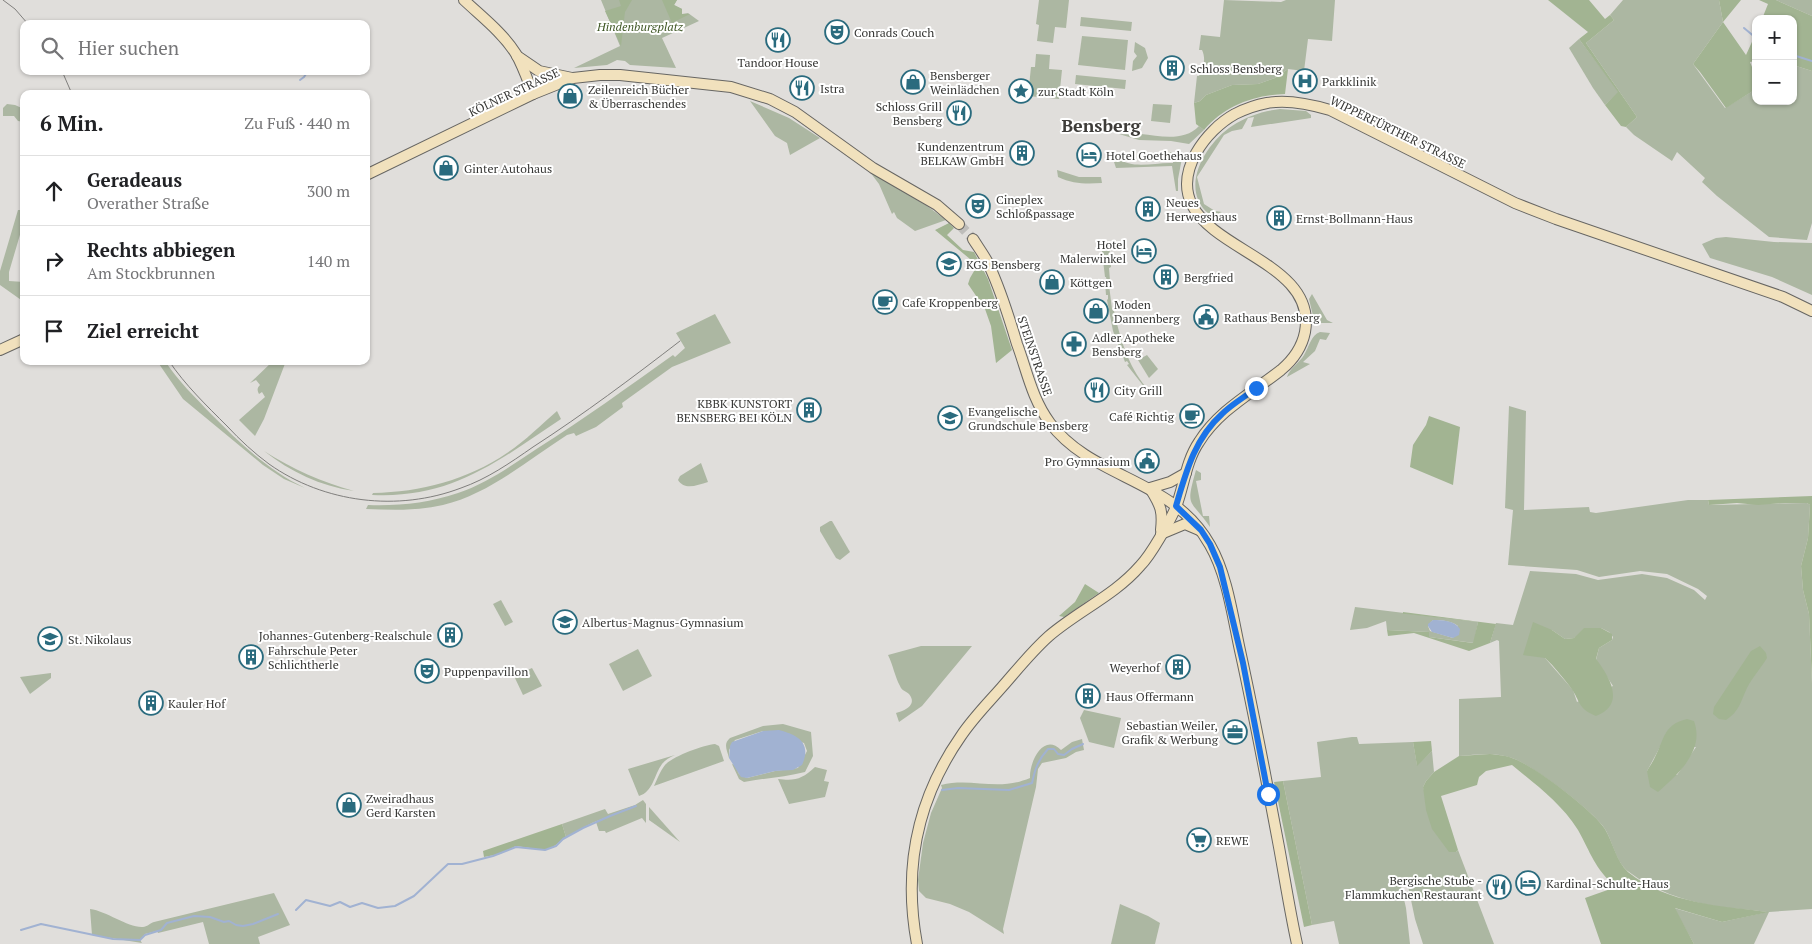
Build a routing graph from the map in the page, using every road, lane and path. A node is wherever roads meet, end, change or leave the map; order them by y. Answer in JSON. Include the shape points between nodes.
{"nodes":[{"id":1,"x":464,"y":0,"type":"edge"},
{"id":2,"x":516,"y":55,"type":"junction"},
{"id":3,"x":573,"y":78,"type":"junction"},
{"id":4,"x":533,"y":94,"type":"junction"},
{"id":5,"x":370,"y":173,"type":"edge"},
{"id":6,"x":959,"y":224,"type":"tunnel mouth"},
{"id":7,"x":973,"y":239,"type":"tunnel mouth"},
{"id":8,"x":1812,"y":312,"type":"edge"},
{"id":9,"x":20,"y":341,"type":"edge"},
{"id":10,"x":0,"y":350,"type":"edge"},
{"id":11,"x":1186,"y":473,"type":"junction"},
{"id":12,"x":1150,"y":488,"type":"junction"},
{"id":13,"x":1176,"y":506,"type":"junction"},
{"id":14,"x":1201,"y":530,"type":"junction"},
{"id":15,"x":1161,"y":534,"type":"junction"},
{"id":16,"x":917,"y":944,"type":"edge"},
{"id":17,"x":1297,"y":944,"type":"edge"}],
"edges":[{"from":1,"to":2,"type":"main road"},
{"from":2,"to":3,"type":"main road","via":[[539,71]]},
{"from":2,"to":4,"type":"main road"},
{"from":3,"to":4,"type":"main road","name":"KÖLNER STRASSE"},
{"from":3,"to":6,"type":"main road","name":"KÖLNER STRASSE","via":[[620,74],[707,83],[731,86],[770,99],[795,112],[873,168],[937,205]]},
{"from":4,"to":5,"type":"main road","name":"KÖLNER STRASSE"},
{"from":7,"to":12,"type":"main road","name":"STEINSTRASSE","via":[[988,262],[1031,389],[1050,423],[1082,454]]},
{"from":8,"to":11,"type":"main road","name":"WIPPERFÜRTHER STRASSE","via":[[1783,297],[1515,203],[1330,110],[1292,102],[1258,105],[1233,115],[1208,136],[1189,169],[1188,193],[1204,222],[1272,268],[1292,287],[1302,305],[1305,328],[1301,343],[1290,361],[1213,423],[1196,446]]},
{"from":9,"to":10,"type":"main road"},
{"from":11,"to":12,"type":"main road"},
{"from":11,"to":13,"type":"main road"},
{"from":12,"to":13,"type":"main road","name":"STEINSTRASSE"},
{"from":12,"to":15,"type":"main road","via":[[1163,514]]},
{"from":13,"to":14,"type":"main road","name":"STEINSTRASSE"},
{"from":13,"to":15,"type":"main road"},
{"from":14,"to":15,"type":"main road","via":[[1185,524]]},
{"from":14,"to":17,"type":"main road","name":"STEINSTRASSE","via":[[1220,567],[1231,610]]},
{"from":15,"to":16,"type":"main road","via":[[1142,564],[1125,581],[1035,650],[978,714],[949,754],[930,792],[912,863],[912,908]]}]}
